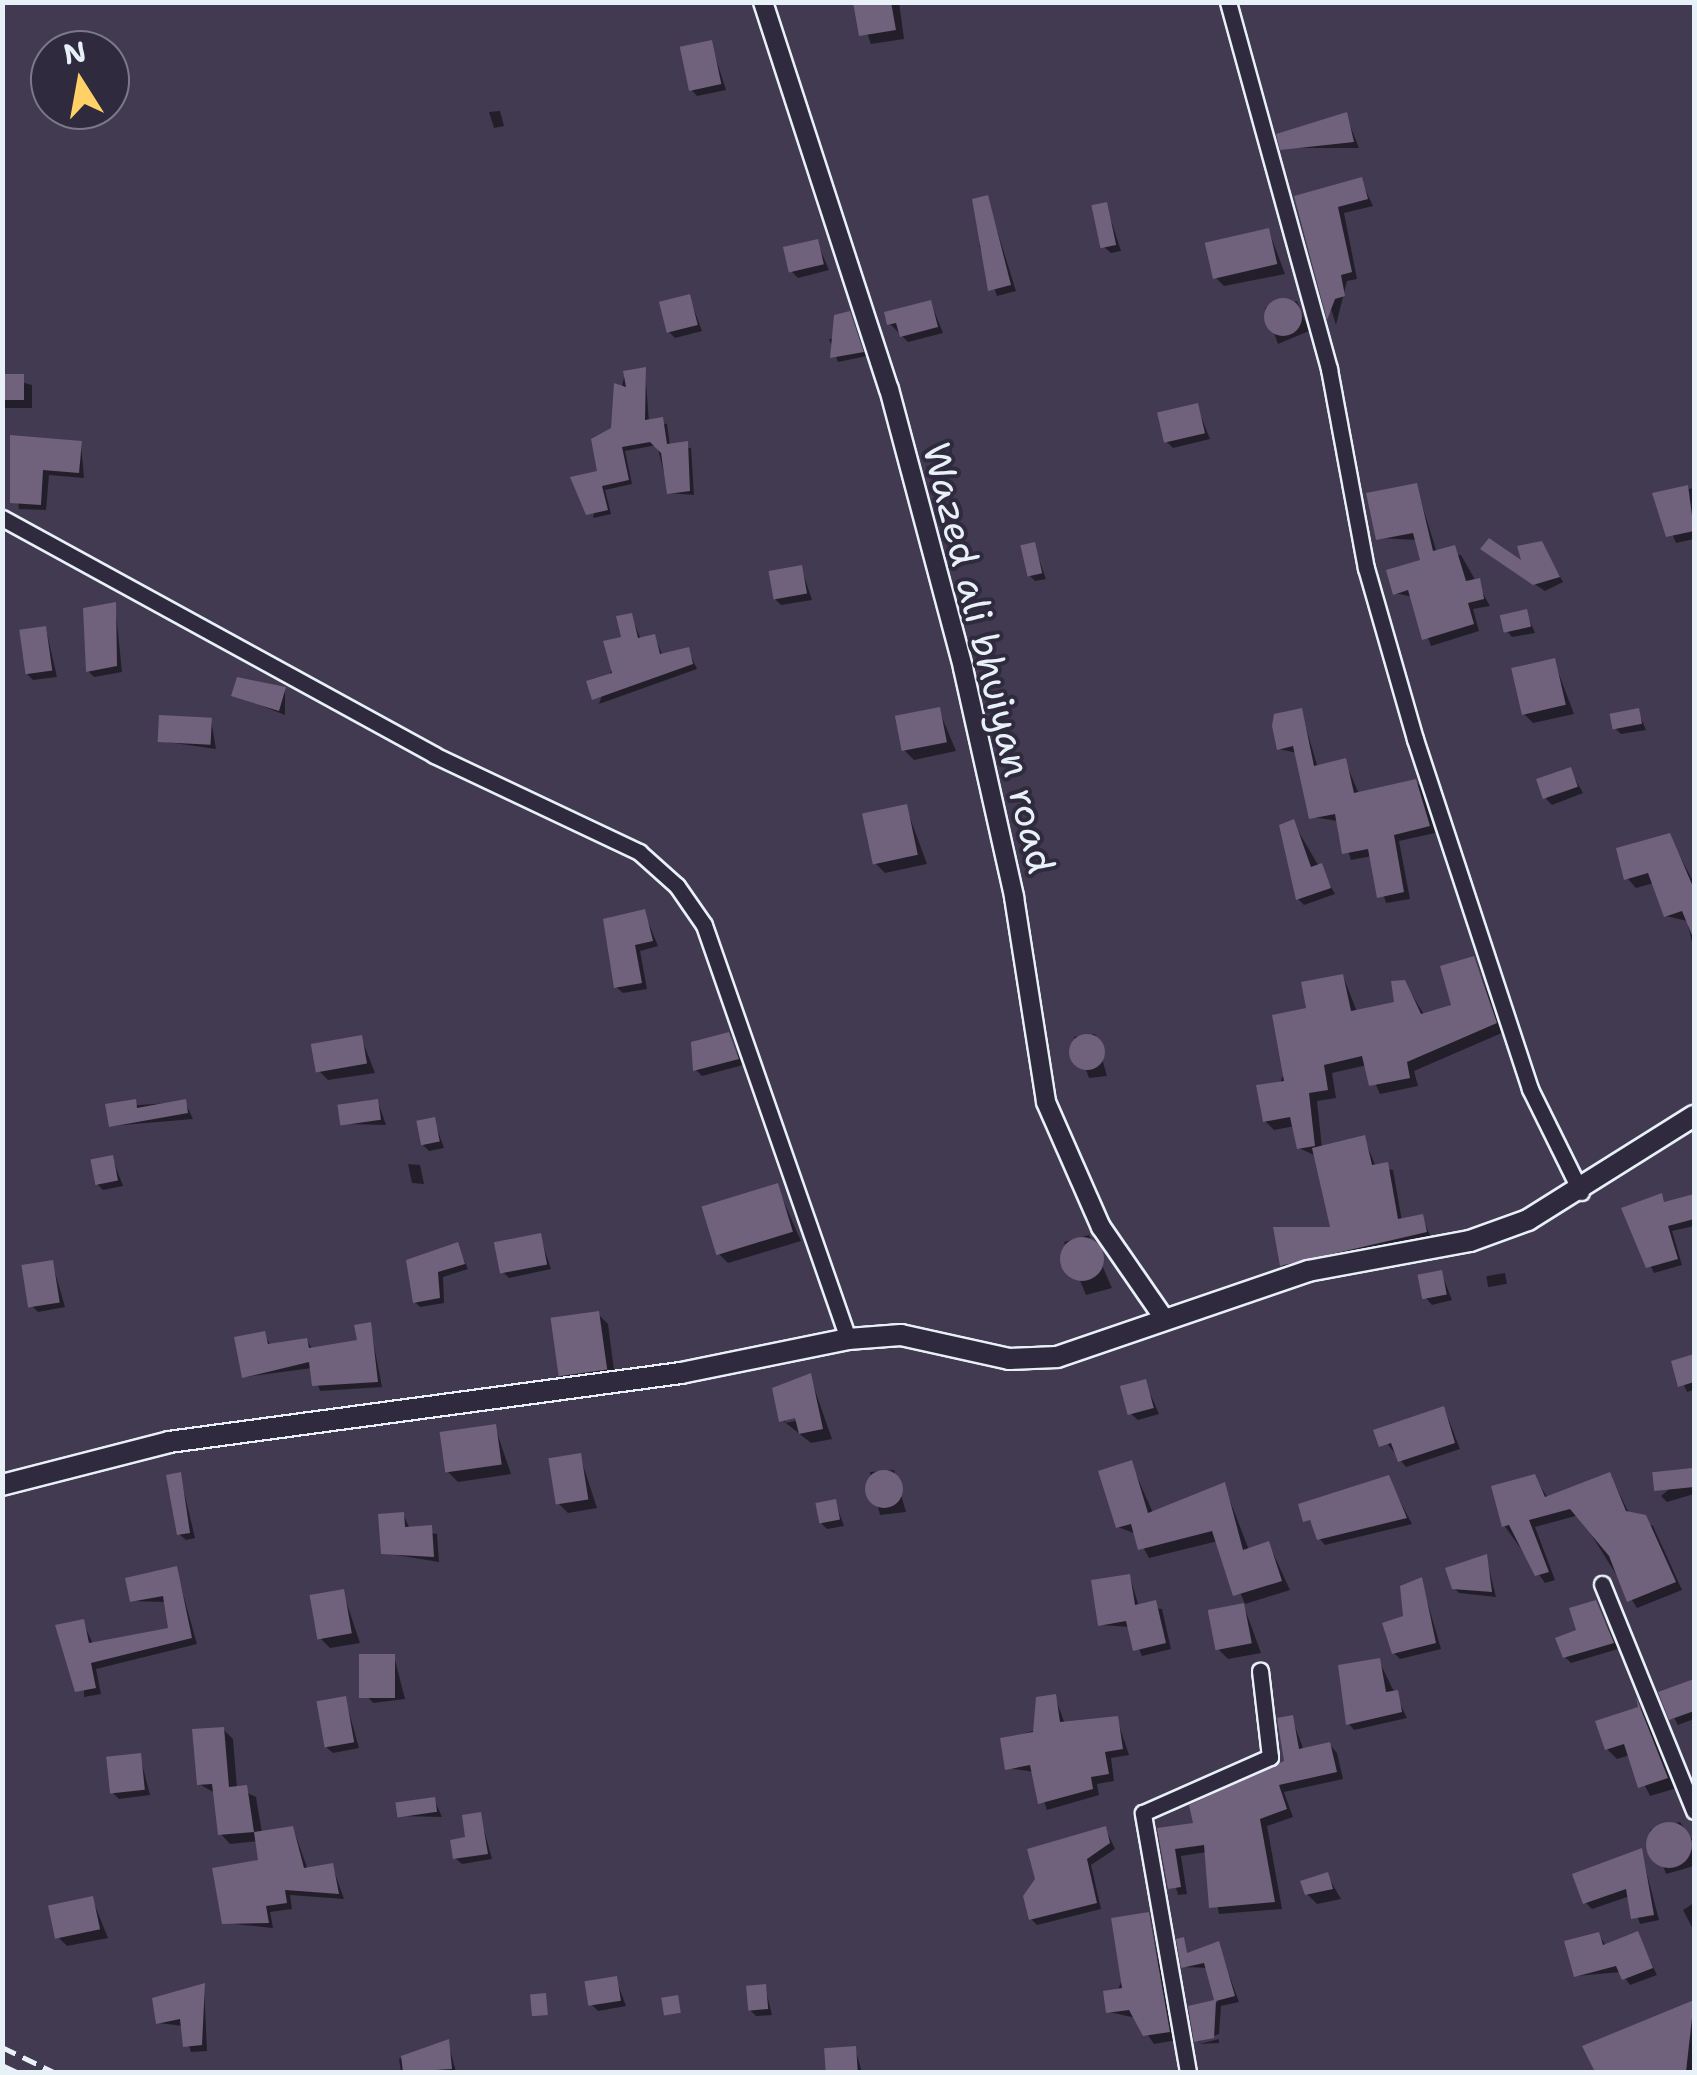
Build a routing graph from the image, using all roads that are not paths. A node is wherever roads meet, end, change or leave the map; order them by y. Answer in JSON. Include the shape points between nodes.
{"nodes":[{"id":1,"x":763,"y":2,"type":"edge"},
{"id":2,"x":1228,"y":2,"type":"edge"},
{"id":3,"x":2,"y":518,"type":"edge"},
{"id":4,"x":1694,"y":1116,"type":"edge"},
{"id":5,"x":1581,"y":1192,"type":"junction"},
{"id":6,"x":1163,"y":1317,"type":"junction"},
{"id":7,"x":848,"y":1339,"type":"junction"},
{"id":8,"x":2,"y":1485,"type":"edge"},
{"id":9,"x":1602,"y":1584,"type":"dead end"},
{"id":10,"x":1260,"y":1671,"type":"dead end"},
{"id":11,"x":1694,"y":1811,"type":"edge"},
{"id":12,"x":1188,"y":2072,"type":"edge"}],
"edges":[{"from":1,"to":6,"type":"street","name":"Wazed ali bhuiyan road","via":[[889,389],[963,668],[1014,897],[1046,1102],[1101,1227]]},
{"from":2,"to":5,"type":"street","via":[[1318,324],[1366,568],[1415,739],[1530,1089]]},
{"from":3,"to":7,"type":"street","via":[[434,754],[640,852],[676,886],[704,924]]},
{"from":4,"to":5,"type":"main road"},
{"from":5,"to":6,"type":"main road","via":[[1470,1241],[1308,1271]]},
{"from":6,"to":7,"type":"main road","via":[[1032,1361],[901,1335]]},
{"from":7,"to":8,"type":"main road","via":[[681,1373],[169,1442]]},
{"from":9,"to":11,"type":"street"},
{"from":10,"to":12,"type":"street","via":[[1270,1758],[1143,1813]]}]}
